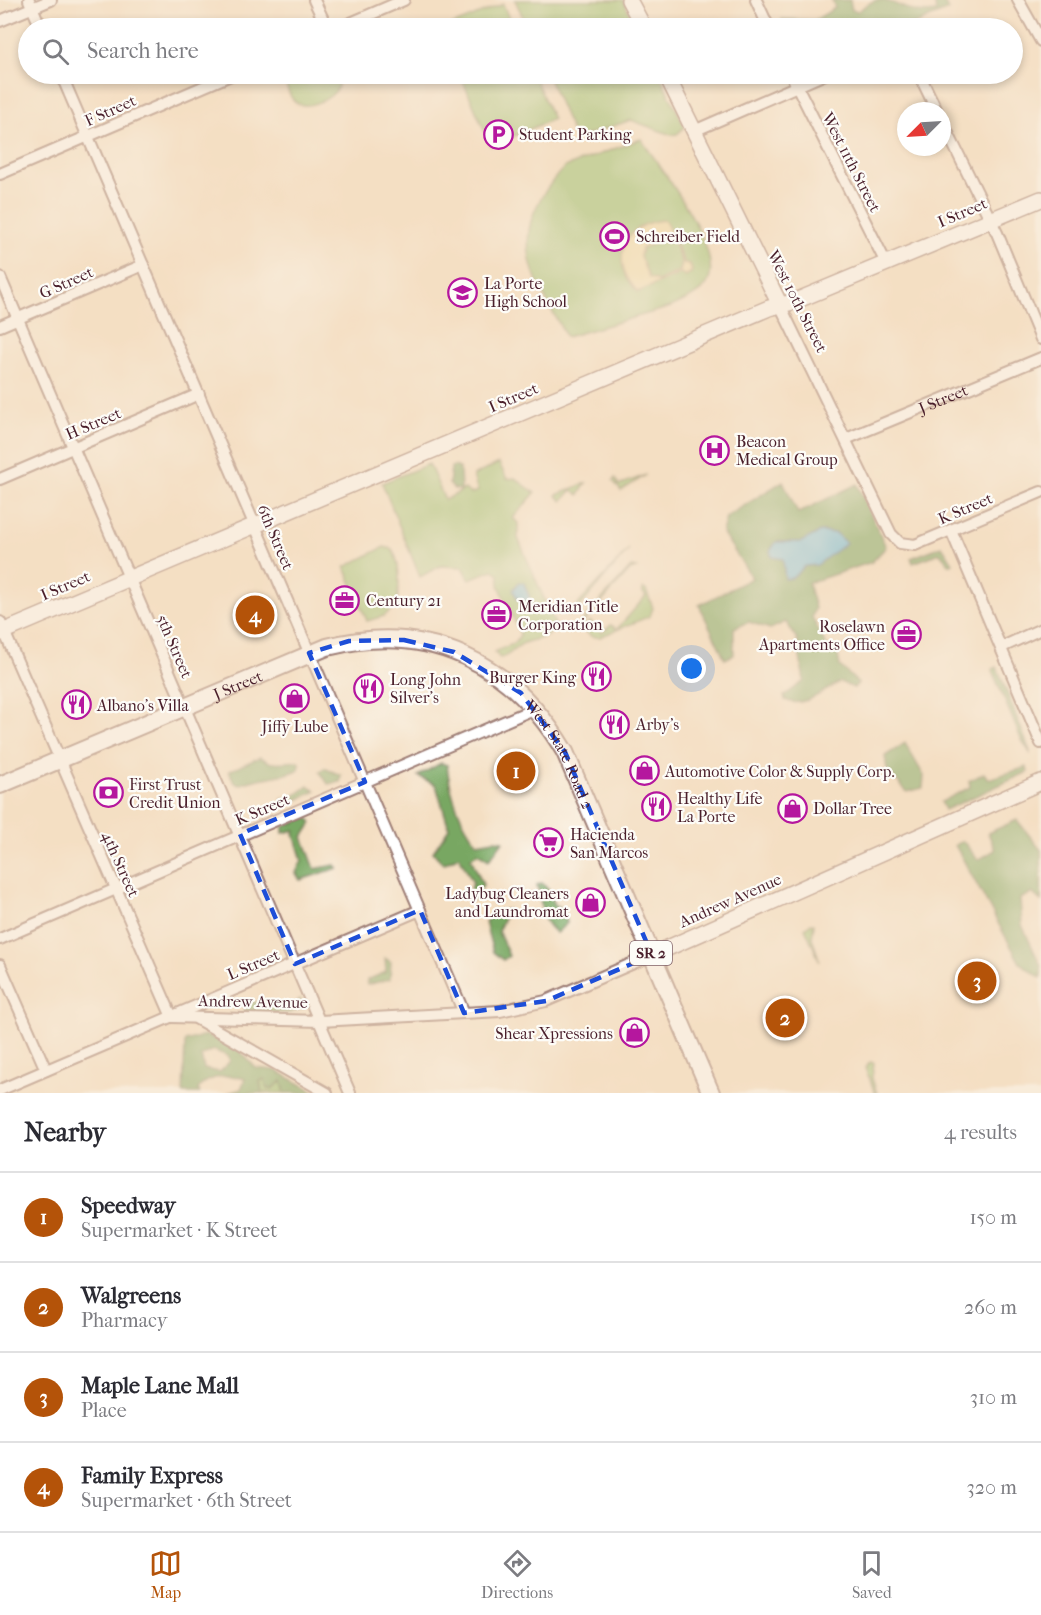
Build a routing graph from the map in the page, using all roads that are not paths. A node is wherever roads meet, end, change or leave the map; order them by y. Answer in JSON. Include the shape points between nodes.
{"nodes":[{"id":1,"x":51,"y":0,"type":"edge"},
{"id":2,"x":314,"y":0,"type":"edge"},
{"id":3,"x":404,"y":0,"type":"edge"},
{"id":4,"x":629,"y":0,"type":"edge"},
{"id":5,"x":756,"y":0,"type":"edge"},
{"id":6,"x":1018,"y":0,"type":"edge"},
{"id":7,"x":30,"y":4,"type":"edge"},
{"id":8,"x":36,"y":18,"type":"edge"},
{"id":9,"x":322,"y":18,"type":"edge"},
{"id":10,"x":362,"y":18,"type":"edge"},
{"id":11,"x":639,"y":18,"type":"edge"},
{"id":12,"x":764,"y":18,"type":"edge"},
{"id":13,"x":0,"y":21,"type":"edge"},
{"id":14,"x":1041,"y":41,"type":"edge"},
{"id":15,"x":65,"y":84,"type":"edge"},
{"id":16,"x":209,"y":84,"type":"edge"},
{"id":17,"x":671,"y":84,"type":"edge"},
{"id":18,"x":924,"y":84,"type":"edge"},
{"id":19,"x":797,"y":85,"type":"joint"},
{"id":20,"x":933,"y":102,"type":"edge"},
{"id":21,"x":694,"y":131,"type":"junction"},
{"id":22,"x":88,"y":136,"type":"junction"},
{"id":23,"x":951,"y":139,"type":"edge"},
{"id":24,"x":0,"y":174,"type":"edge"},
{"id":25,"x":1041,"y":199,"type":"edge"},
{"id":26,"x":990,"y":219,"type":"junction"},
{"id":27,"x":886,"y":263,"type":"junction"},
{"id":28,"x":143,"y":265,"type":"junction"},
{"id":29,"x":0,"y":277,"type":"edge"},
{"id":30,"x":780,"y":305,"type":"junction"},
{"id":31,"x":18,"y":319,"type":"junction"},
{"id":32,"x":0,"y":326,"type":"edge"},
{"id":33,"x":1041,"y":339,"type":"edge"},
{"id":34,"x":1041,"y":358,"type":"edge"},
{"id":35,"x":199,"y":394,"type":"junction"},
{"id":36,"x":846,"y":439,"type":"junction"},
{"id":37,"x":74,"y":448,"type":"junction"},
{"id":38,"x":0,"y":479,"type":"edge"},
{"id":39,"x":1041,"y":492,"type":"edge"},
{"id":40,"x":254,"y":525,"type":"junction"},
{"id":41,"x":951,"y":530,"type":"junction"},
{"id":42,"x":900,"y":543,"type":"joint"},
{"id":43,"x":129,"y":577,"type":"junction"},
{"id":44,"x":1041,"y":628,"type":"edge"},
{"id":45,"x":1,"y":629,"type":"edge"},
{"id":46,"x":1002,"y":647,"type":"junction"},
{"id":47,"x":309,"y":653,"type":"junction"},
{"id":48,"x":483,"y":665,"type":"joint"},
{"id":49,"x":184,"y":706,"type":"junction"},
{"id":50,"x":536,"y":708,"type":"junction"},
{"id":51,"x":1041,"y":743,"type":"edge"},
{"id":52,"x":59,"y":760,"type":"junction"},
{"id":53,"x":365,"y":782,"type":"junction"},
{"id":54,"x":1041,"y":782,"type":"edge"},
{"id":55,"x":0,"y":785,"type":"edge"},
{"id":56,"x":240,"y":834,"type":"junction"},
{"id":57,"x":115,"y":888,"type":"junction"},
{"id":58,"x":420,"y":910,"type":"junction"},
{"id":59,"x":0,"y":939,"type":"edge"},
{"id":60,"x":652,"y":955,"type":"junction"},
{"id":61,"x":295,"y":964,"type":"junction"},
{"id":62,"x":0,"y":965,"type":"edge"},
{"id":63,"x":464,"y":1012,"type":"junction"},
{"id":64,"x":172,"y":1017,"type":"junction"},
{"id":65,"x":195,"y":1018,"type":"junction"},
{"id":66,"x":320,"y":1021,"type":"junction"},
{"id":67,"x":46,"y":1070,"type":"junction"},
{"id":68,"x":0,"y":1090,"type":"edge"},
{"id":69,"x":327,"y":1093,"type":"edge"},
{"id":70,"x":350,"y":1093,"type":"edge"},
{"id":71,"x":711,"y":1093,"type":"edge"}],
"edges":[{"from":1,"to":7,"type":"street"},
{"from":2,"to":9,"type":"street"},
{"from":3,"to":10,"type":"street"},
{"from":4,"to":11,"type":"street"},
{"from":5,"to":12,"type":"street"},
{"from":6,"to":14,"type":"street"},
{"from":7,"to":8,"type":"street"},
{"from":7,"to":13,"type":"street"},
{"from":15,"to":22,"type":"street","name":"6th Street"},
{"from":16,"to":22,"type":"street","name":"F Street"},
{"from":17,"to":21,"type":"street","name":"West 10th Street"},
{"from":18,"to":20,"type":"street"},
{"from":19,"to":21,"type":"street"},
{"from":19,"to":27,"type":"street","name":"West 11th Street"},
{"from":21,"to":30,"type":"street","name":"West 10th Street"},
{"from":22,"to":24,"type":"street","name":"F Street"},
{"from":22,"to":28,"type":"street","name":"6th Street"},
{"from":23,"to":26,"type":"street"},
{"from":25,"to":26,"type":"street","name":"I Street"},
{"from":26,"to":27,"type":"street","name":"I Street"},
{"from":26,"to":33,"type":"street"},
{"from":27,"to":30,"type":"street","name":"I Street"},
{"from":28,"to":31,"type":"street","name":"G Street"},
{"from":28,"to":35,"type":"street","name":"6th Street"},
{"from":29,"to":31,"type":"street","name":"5th Street"},
{"from":30,"to":36,"type":"street","name":"West 10th Street"},
{"from":30,"to":40,"type":"street","name":"I Street"},
{"from":31,"to":32,"type":"street","name":"G Street"},
{"from":31,"to":37,"type":"street","name":"5th Street"},
{"from":34,"to":36,"type":"street","name":"J Street"},
{"from":35,"to":37,"type":"street","name":"H Street"},
{"from":35,"to":40,"type":"street","name":"6th Street"},
{"from":36,"to":42,"type":"street","name":"West 10th Street","via":[[891,534]]},
{"from":37,"to":38,"type":"street","name":"H Street"},
{"from":37,"to":43,"type":"street","name":"5th Street"},
{"from":39,"to":41,"type":"street","name":"K Street"},
{"from":40,"to":43,"type":"street","name":"I Street"},
{"from":40,"to":47,"type":"street","name":"6th Street"},
{"from":41,"to":42,"type":"street","name":"K Street","via":[[915,545]]},
{"from":41,"to":46,"type":"street"},
{"from":43,"to":45,"type":"street","name":"I Street"},
{"from":43,"to":49,"type":"street","name":"5th Street"},
{"from":44,"to":46,"type":"street"},
{"from":45,"to":52,"type":"street","name":"4th Street"},
{"from":46,"to":51,"type":"street"},
{"from":47,"to":48,"type":"main road","name":"J Street","number":"SR 2","via":[[350,641],[404,640],[454,652]]},
{"from":47,"to":49,"type":"main road","name":"J Street","number":"SR 2"},
{"from":47,"to":53,"type":"street","name":"6th Street"},
{"from":48,"to":50,"type":"main road","name":"West State Road 2","number":"SR 2"},
{"from":49,"to":52,"type":"main road","name":"J Street","number":"SR 2"},
{"from":49,"to":56,"type":"street","name":"5th Street"},
{"from":50,"to":53,"type":"street","name":"K Street"},
{"from":50,"to":60,"type":"main road","name":"West State Road 2","number":"SR 2","via":[[576,775]]},
{"from":52,"to":55,"type":"main road","name":"J Street","number":"SR 2"},
{"from":52,"to":57,"type":"street","name":"4th Street"},
{"from":53,"to":56,"type":"street","name":"K Street"},
{"from":53,"to":58,"type":"street","name":"6th Street"},
{"from":54,"to":60,"type":"street","name":"Andrew Avenue"},
{"from":56,"to":57,"type":"street","name":"K Street"},
{"from":56,"to":61,"type":"street","name":"5th Street"},
{"from":57,"to":59,"type":"street","name":"K Street"},
{"from":57,"to":64,"type":"street","name":"4th Street"},
{"from":58,"to":61,"type":"street","name":"L Street"},
{"from":58,"to":63,"type":"street","name":"6th Street"},
{"from":60,"to":63,"type":"street","name":"Andrew Avenue","via":[[546,1001],[500,1011]]},
{"from":60,"to":71,"type":"main road","name":"West State Road 2","number":"SR 2"},
{"from":61,"to":64,"type":"street","name":"L Street"},
{"from":61,"to":66,"type":"street","name":"5th Street"},
{"from":62,"to":67,"type":"street"},
{"from":63,"to":66,"type":"street","name":"Andrew Avenue"},
{"from":64,"to":65,"type":"street","name":"Andrew Avenue"},
{"from":64,"to":67,"type":"street","name":"L Street"},
{"from":65,"to":66,"type":"street","name":"Andrew Avenue"},
{"from":65,"to":69,"type":"street"},
{"from":66,"to":70,"type":"street","name":"5th Street"},
{"from":67,"to":68,"type":"street","name":"L Street"}]}
